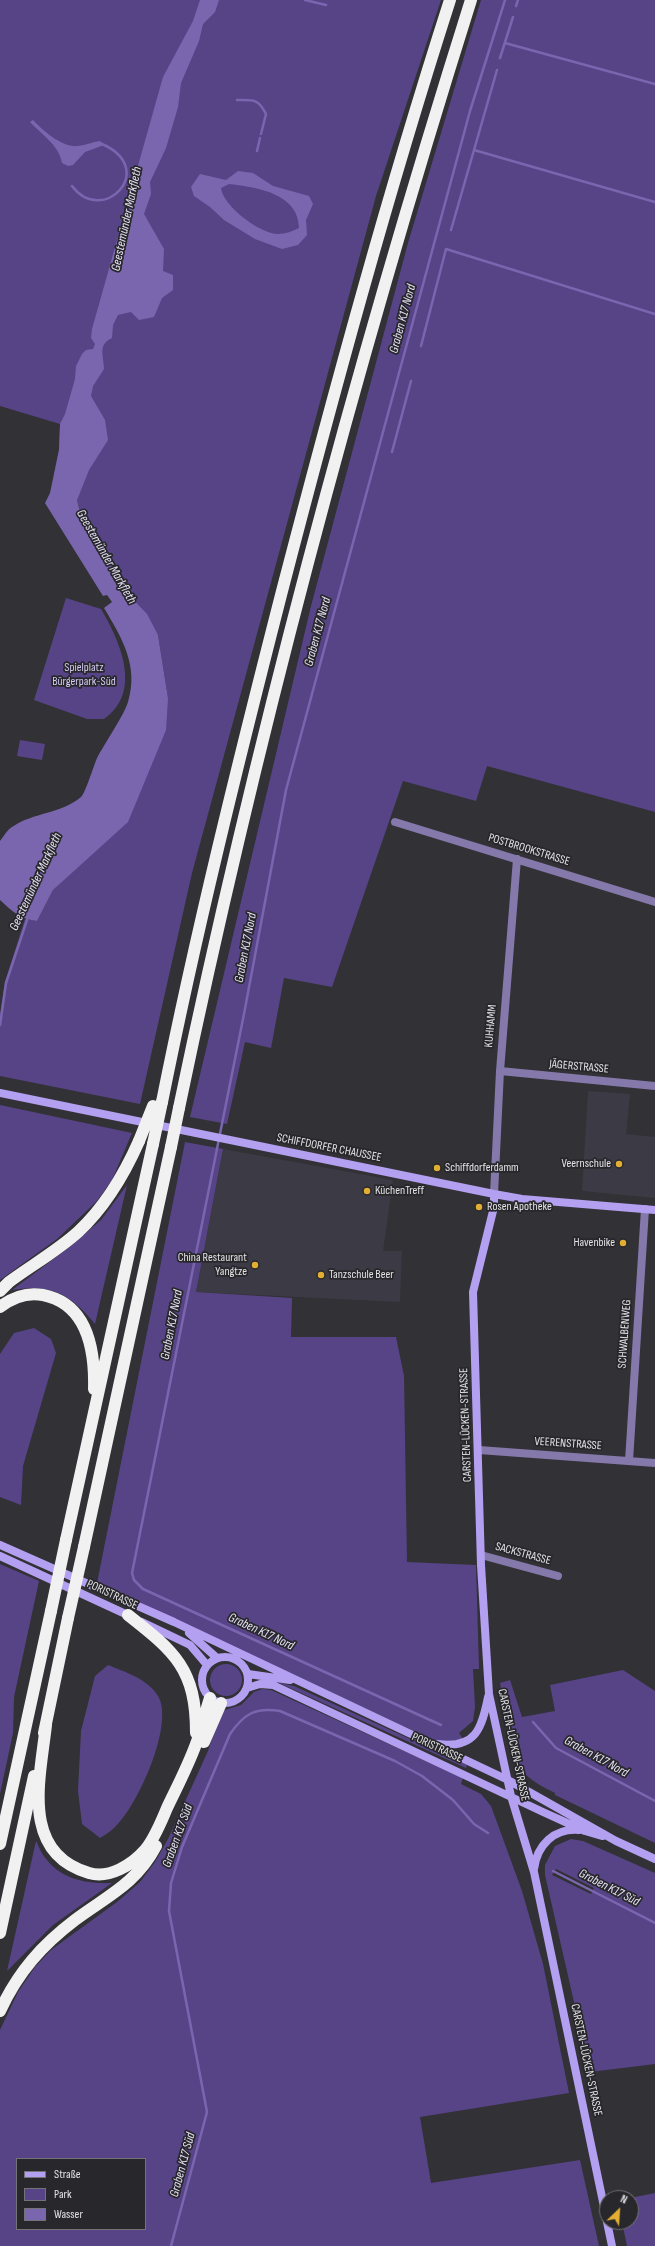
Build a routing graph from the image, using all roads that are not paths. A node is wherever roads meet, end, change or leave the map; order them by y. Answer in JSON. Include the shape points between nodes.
{"nodes":[{"id":1,"x":450,"y":0,"type":"edge"},
{"id":2,"x":471,"y":0,"type":"edge"},
{"id":3,"x":395,"y":822,"type":"dead end"},
{"id":4,"x":517,"y":859,"type":"junction"},
{"id":5,"x":655,"y":902,"type":"edge"},
{"id":6,"x":500,"y":1071,"type":"junction"},
{"id":7,"x":655,"y":1086,"type":"edge"},
{"id":8,"x":0,"y":1093,"type":"edge"},
{"id":9,"x":158,"y":1104,"type":"junction"},
{"id":10,"x":494,"y":1194,"type":"junction"},
{"id":11,"x":645,"y":1209,"type":"junction"},
{"id":12,"x":655,"y":1210,"type":"edge"},
{"id":13,"x":0,"y":1291,"type":"edge"},
{"id":14,"x":0,"y":1307,"type":"edge"},
{"id":15,"x":94,"y":1416,"type":"junction"},
{"id":16,"x":479,"y":1450,"type":"junction"},
{"id":17,"x":629,"y":1461,"type":"junction"},
{"id":18,"x":655,"y":1463,"type":"edge"},
{"id":19,"x":0,"y":1546,"type":"edge"},
{"id":20,"x":481,"y":1555,"type":"junction"},
{"id":21,"x":0,"y":1556,"type":"edge"},
{"id":22,"x":558,"y":1576,"type":"dead end"},
{"id":23,"x":128,"y":1615,"type":"junction"},
{"id":24,"x":174,"y":1622,"type":"junction"},
{"id":25,"x":217,"y":1658,"type":"junction"},
{"id":26,"x":207,"y":1665,"type":"junction"},
{"id":27,"x":248,"y":1674,"type":"junction"},
{"id":28,"x":304,"y":1683,"type":"junction"},
{"id":29,"x":247,"y":1688,"type":"junction"},
{"id":30,"x":489,"y":1694,"type":"junction"},
{"id":31,"x":216,"y":1700,"type":"junction"},
{"id":32,"x":46,"y":1725,"type":"junction"},
{"id":33,"x":430,"y":1743,"type":"junction"},
{"id":34,"x":196,"y":1744,"type":"junction"},
{"id":35,"x":508,"y":1780,"type":"junction"},
{"id":36,"x":511,"y":1796,"type":"junction"},
{"id":37,"x":585,"y":1831,"type":"junction"},
{"id":38,"x":616,"y":1840,"type":"junction"},
{"id":39,"x":0,"y":1844,"type":"edge"},
{"id":40,"x":655,"y":1859,"type":"edge"},
{"id":41,"x":534,"y":1872,"type":"junction"},
{"id":42,"x":0,"y":1933,"type":"edge"},
{"id":43,"x":0,"y":2011,"type":"edge"},
{"id":44,"x":601,"y":2190,"type":"edge"},
{"id":45,"x":609,"y":2230,"type":"edge"},
{"id":46,"x":612,"y":2246,"type":"edge"}],
"edges":[{"from":1,"to":9,"type":"highway","via":[[376,246],[306,498],[239,758]]},
{"from":2,"to":32,"type":"highway","bridge":true,"via":[[410,193],[336,454],[271,706],[212,952]]},
{"from":3,"to":4,"type":"street","name":"POSTBROOKSTRASSE"},
{"from":4,"to":5,"type":"street","name":"POSTBROOKSTRASSE"},
{"from":4,"to":6,"type":"street","name":"KUHHAMM"},
{"from":6,"to":7,"type":"street","name":"JÄGERSTRASSE"},
{"from":6,"to":10,"type":"street","name":"KUHHAMM"},
{"from":8,"to":10,"type":"main road","name":"SCHIFFDORFER CHAUSSEE"},
{"from":9,"to":13,"type":"highway","bridge":true,"via":[[121,1178],[93,1217]]},
{"from":9,"to":15,"type":"highway","bridge":true,"via":[[153,1144]]},
{"from":10,"to":11,"type":"main road","name":"SCHIFFDORFER CHAUSSEE"},
{"from":10,"to":16,"type":"main road","name":"CARSTEN-LÜCKEN-STRASSE","via":[[494,1208],[473,1292]]},
{"from":11,"to":12,"type":"main road","name":"SCHIFFDORFER CHAUSSEE"},
{"from":11,"to":17,"type":"street","name":"SCHWALBENWEG"},
{"from":14,"to":15,"type":"highway","via":[[11,1298],[37,1294],[53,1297],[66,1304],[76,1314],[87,1333],[92,1352]]},
{"from":15,"to":39,"type":"highway","bridge":true},
{"from":16,"to":17,"type":"street","name":"VEERENSTRASSE"},
{"from":16,"to":20,"type":"main road","name":"CARSTEN-LÜCKEN-STRASSE"},
{"from":17,"to":18,"type":"street","name":"VEERENSTRASSE"},
{"from":19,"to":24,"type":"main road","name":"PORISTRASSE"},
{"from":20,"to":22,"type":"street","name":"SACKSTRASSE"},
{"from":20,"to":30,"type":"main road","name":"CARSTEN-LÜCKEN-STRASSE"},
{"from":21,"to":23,"type":"main road","name":"PORISTRASSE"},
{"from":23,"to":26,"type":"main road","name":"PORISTRASSE","via":[[190,1645]]},
{"from":23,"to":34,"type":"highway","via":[[162,1642],[182,1666],[192,1691]]},
{"from":24,"to":25,"type":"main road","name":"PORISTRASSE","via":[[200,1641]]},
{"from":24,"to":28,"type":"main road","name":"PORISTRASSE"},
{"from":25,"to":26,"type":"main road"},
{"from":25,"to":27,"type":"main road","via":[[236,1659]]},
{"from":26,"to":31,"type":"main road","via":[[203,1671],[202,1686]]},
{"from":27,"to":28,"type":"main road","name":"PORISTRASSE"},
{"from":27,"to":29,"type":"main road"},
{"from":28,"to":33,"type":"main road","name":"PORISTRASSE"},
{"from":29,"to":31,"type":"main road","via":[[240,1698],[228,1703]]},
{"from":29,"to":36,"type":"main road","name":"PORISTRASSE","via":[[260,1684],[273,1685]]},
{"from":30,"to":33,"type":"main road","via":[[483,1722],[468,1740],[454,1746]]},
{"from":30,"to":35,"type":"main road","name":"CARSTEN-LÜCKEN-STRASSE"},
{"from":31,"to":34,"type":"highway"},
{"from":31,"to":43,"type":"highway","via":[[161,1835],[145,1864],[116,1893],[76,1919],[33,1957],[12,1987]]},
{"from":32,"to":34,"type":"highway","via":[[38,1802],[41,1828],[48,1845],[58,1857],[75,1869],[92,1874],[117,1871],[134,1861],[146,1849],[157,1831]]},
{"from":32,"to":42,"type":"highway"},
{"from":33,"to":35,"type":"main road","name":"PORISTRASSE"},
{"from":35,"to":36,"type":"main road","name":"CARSTEN-LÜCKEN-STRASSE"},
{"from":35,"to":38,"type":"main road","name":"PORISTRASSE"},
{"from":36,"to":37,"type":"main road","name":"PORISTRASSE"},
{"from":36,"to":41,"type":"main road","name":"CARSTEN-LÜCKEN-STRASSE"},
{"from":37,"to":38,"type":"main road","name":"PORISTRASSE"},
{"from":37,"to":41,"type":"main road","via":[[569,1829],[552,1836],[540,1848]]},
{"from":38,"to":40,"type":"main road","name":"PORISTRASSE"},
{"from":41,"to":44,"type":"main road","name":"CARSTEN-LÜCKEN-STRASSE"},
{"from":45,"to":46,"type":"main road","name":"CARSTEN-LÜCKEN-STRASSE"}]}
